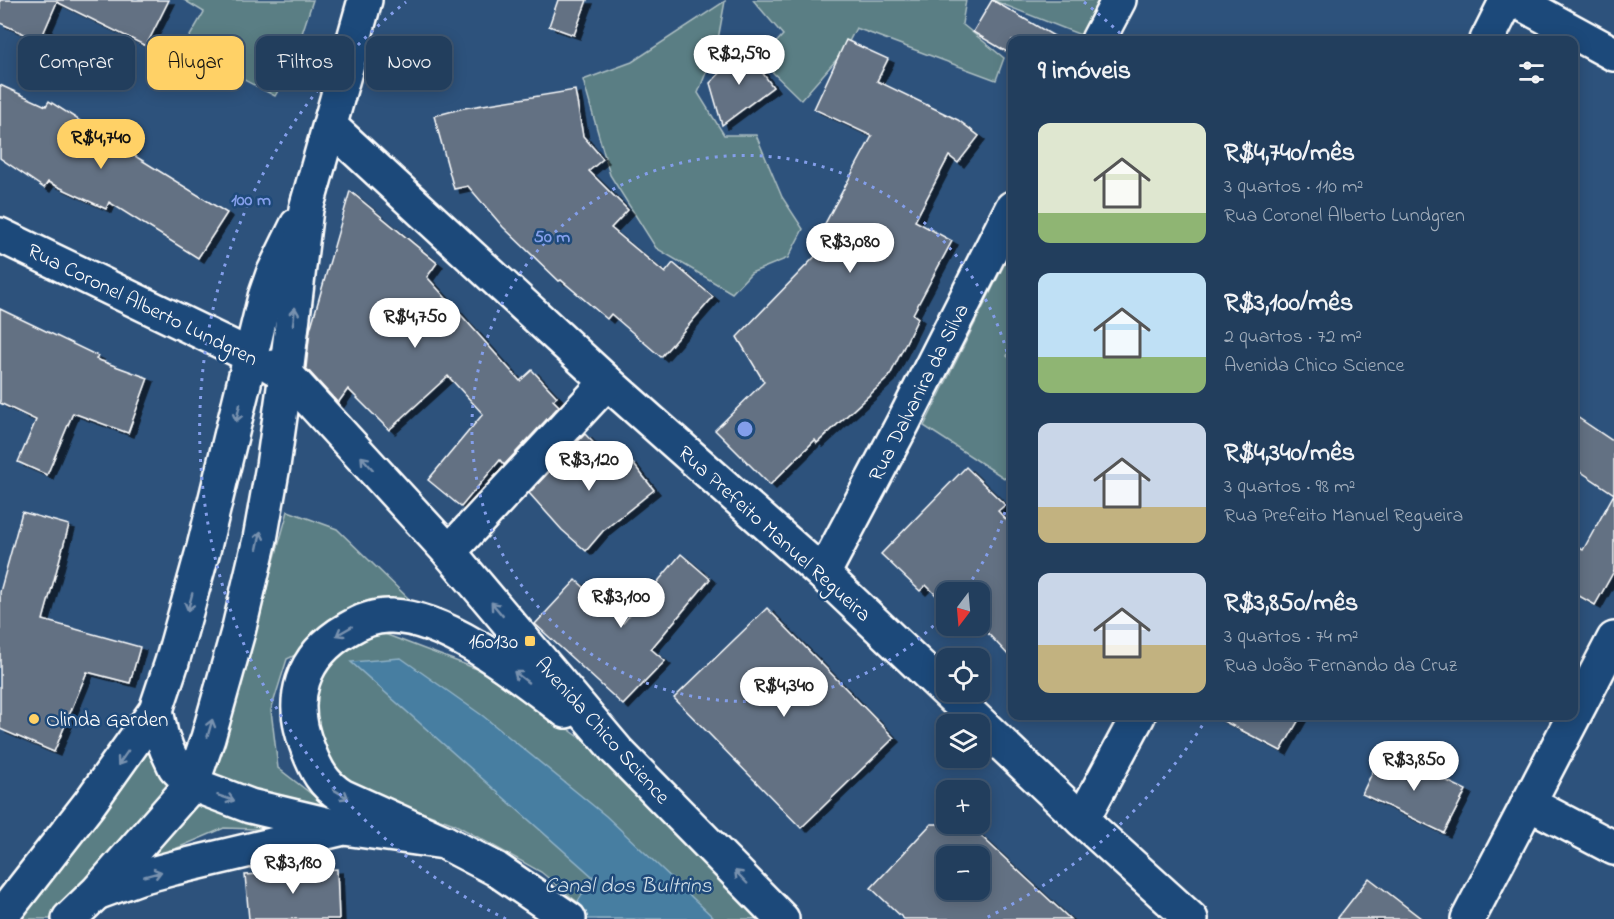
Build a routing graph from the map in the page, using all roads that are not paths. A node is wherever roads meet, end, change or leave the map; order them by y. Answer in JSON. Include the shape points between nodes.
{"nodes":[{"id":1,"x":365,"y":0,"type":"edge"},
{"id":2,"x":1119,"y":0,"type":"edge"},
{"id":3,"x":1507,"y":0,"type":"edge"},
{"id":4,"x":1515,"y":0,"type":"edge"},
{"id":5,"x":1100,"y":36,"type":"edge"},
{"id":6,"x":1489,"y":36,"type":"edge"},
{"id":7,"x":1614,"y":54,"type":"edge"},
{"id":8,"x":330,"y":126,"type":"junction"},
{"id":9,"x":306,"y":209,"type":"junction"},
{"id":10,"x":1008,"y":216,"type":"edge"},
{"id":11,"x":0,"y":235,"type":"edge"},
{"id":12,"x":251,"y":356,"type":"junction"},
{"id":13,"x":286,"y":374,"type":"junction"},
{"id":14,"x":607,"y":382,"type":"junction"},
{"id":15,"x":449,"y":552,"type":"junction"},
{"id":16,"x":823,"y":574,"type":"junction"},
{"id":17,"x":1614,"y":639,"type":"edge"},
{"id":18,"x":1578,"y":707,"type":"edge"},
{"id":19,"x":156,"y":710,"type":"junction"},
{"id":20,"x":1136,"y":720,"type":"edge"},
{"id":21,"x":1571,"y":720,"type":"edge"},
{"id":22,"x":617,"y":751,"type":"junction"},
{"id":23,"x":192,"y":784,"type":"junction"},
{"id":24,"x":1527,"y":803,"type":"junction"},
{"id":25,"x":1082,"y":820,"type":"junction"},
{"id":26,"x":344,"y":828,"type":"junction"},
{"id":27,"x":444,"y":842,"type":"junction"},
{"id":28,"x":1614,"y":848,"type":"edge"},
{"id":29,"x":97,"y":892,"type":"junction"},
{"id":30,"x":567,"y":917,"type":"edge"},
{"id":31,"x":0,"y":918,"type":"edge"},
{"id":32,"x":69,"y":919,"type":"edge"},
{"id":33,"x":782,"y":919,"type":"edge"},
{"id":34,"x":1191,"y":919,"type":"edge"},
{"id":35,"x":1468,"y":919,"type":"edge"}],
"edges":[{"from":1,"to":8,"type":"main road"},
{"from":2,"to":5,"type":"main road"},
{"from":3,"to":6,"type":"main road"},
{"from":4,"to":7,"type":"main road"},
{"from":8,"to":9,"type":"main road"},
{"from":8,"to":14,"type":"main road","name":"Rua Prefeito Manuel Regueira"},
{"from":9,"to":12,"type":"main road","via":[[273,274]]},
{"from":13,"to":9,"type":"main road","one_way":true},
{"from":10,"to":16,"type":"main road","name":"Rua Dalvanira da Silva"},
{"from":11,"to":12,"type":"main road","name":"Rua Coronel Alberto Lundgren"},
{"from":12,"to":13,"type":"main road","name":"Rua Coronel Alberto Lundgren"},
{"from":12,"to":19,"type":"main road","one_way":true,"via":[[190,603]]},
{"from":15,"to":13,"type":"main road","name":"Avenida Chico Science","one_way":true},
{"from":23,"to":13,"type":"main road","one_way":true,"via":[[236,639],[260,539]]},
{"from":14,"to":15,"type":"main road"},
{"from":14,"to":16,"type":"main road","name":"Rua Prefeito Manuel Regueira"},
{"from":22,"to":15,"type":"main road","name":"Avenida Chico Science","one_way":true},
{"from":16,"to":25,"type":"main road","name":"Rua Prefeito Manuel Regueira"},
{"from":17,"to":18,"type":"main road"},
{"from":19,"to":23,"type":"main road","via":[[167,750],[175,766]]},
{"from":19,"to":31,"type":"main road","one_way":true},
{"from":20,"to":25,"type":"main road"},
{"from":21,"to":24,"type":"main road"},
{"from":22,"to":27,"type":"main road","one_way":true,"via":[[472,644],[415,620],[391,616],[356,624],[320,651],[299,689],[300,730],[312,761],[327,785],[342,796]]},
{"from":33,"to":22,"type":"main road","name":"Avenida Chico Science","one_way":true},
{"from":23,"to":26,"type":"main road","one_way":true,"via":[[250,806]]},
{"from":23,"to":29,"type":"main road"},
{"from":24,"to":28,"type":"main road"},
{"from":24,"to":35,"type":"main road"},
{"from":25,"to":34,"type":"main road","name":"Rua Prefeito Manuel Regueira"},
{"from":26,"to":27,"type":"main road"},
{"from":29,"to":26,"type":"main road","one_way":true,"via":[[140,877]]},
{"from":27,"to":30,"type":"main road","via":[[496,869]]},
{"from":29,"to":32,"type":"main road"}]}
